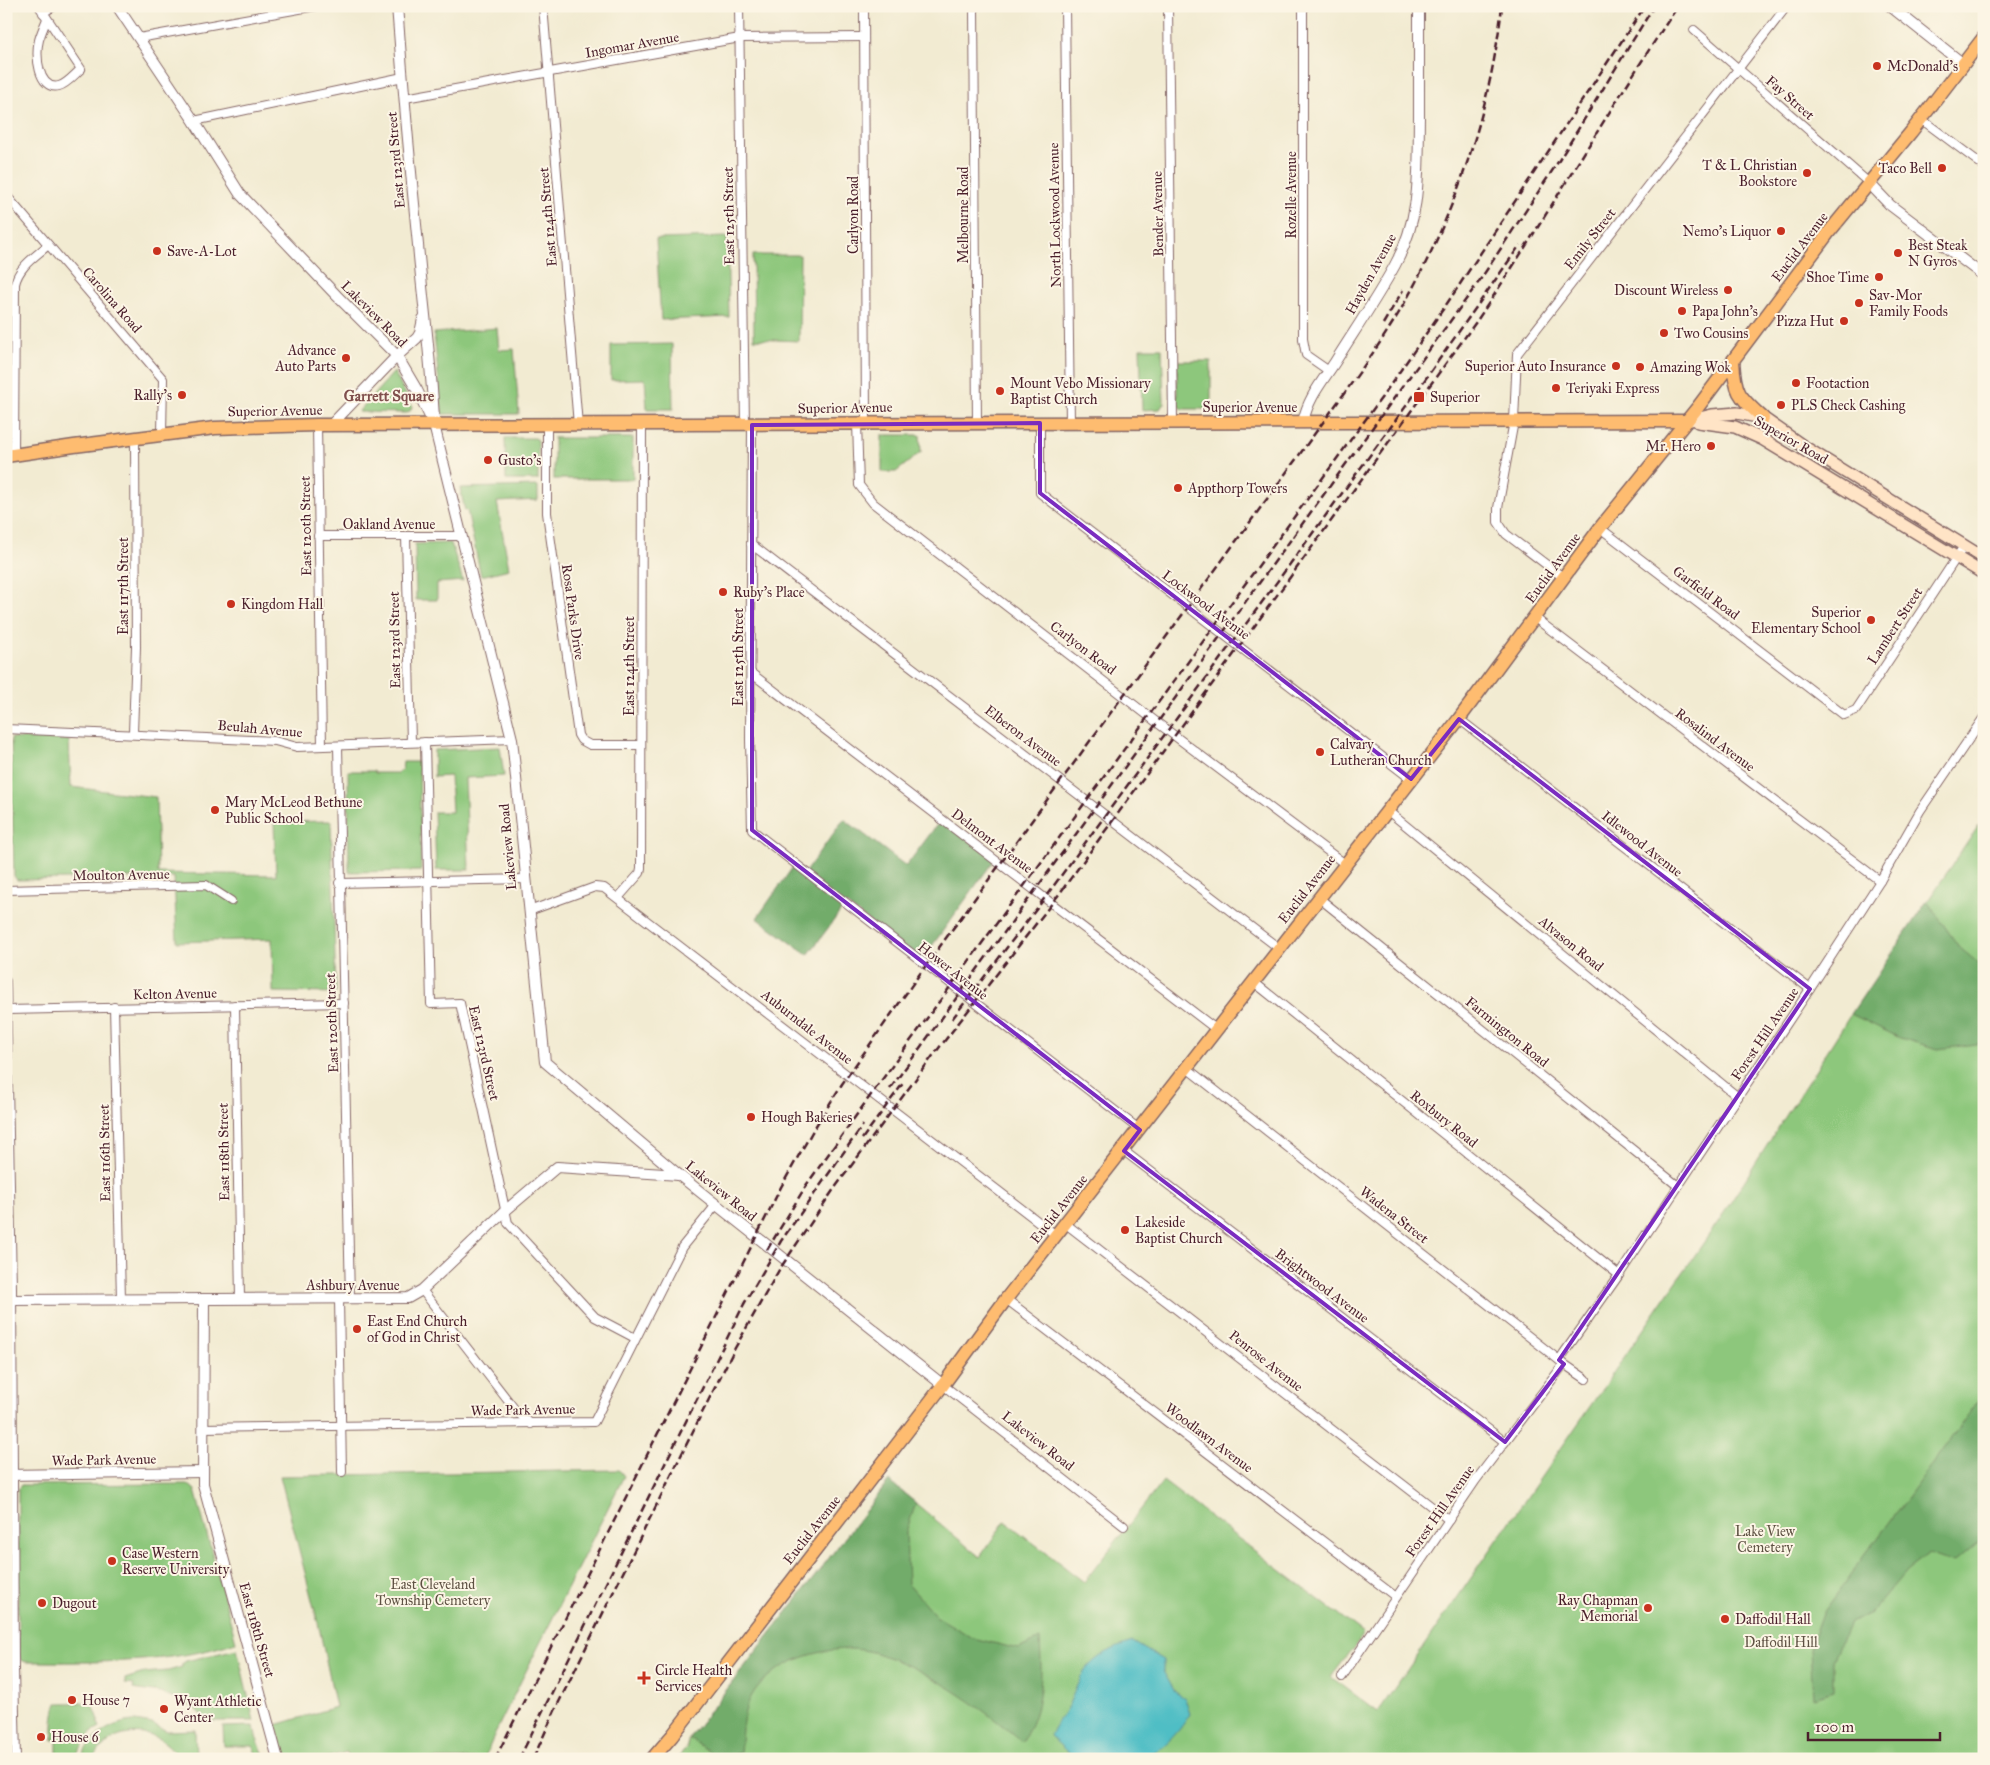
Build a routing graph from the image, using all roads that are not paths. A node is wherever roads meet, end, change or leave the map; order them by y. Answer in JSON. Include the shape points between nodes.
{"nodes":[{"id":1,"x":54,"y":6,"type":"edge"},
{"id":2,"x":117,"y":6,"type":"edge"},
{"id":3,"x":316,"y":6,"type":"edge"},
{"id":4,"x":397,"y":6,"type":"edge"},
{"id":5,"x":543,"y":6,"type":"edge"},
{"id":6,"x":739,"y":6,"type":"edge"},
{"id":7,"x":864,"y":6,"type":"edge"},
{"id":8,"x":974,"y":6,"type":"edge"},
{"id":9,"x":1065,"y":6,"type":"edge"},
{"id":10,"x":1168,"y":6,"type":"edge"},
{"id":11,"x":1303,"y":6,"type":"edge"},
{"id":12,"x":1419,"y":6,"type":"edge"},
{"id":13,"x":1787,"y":6,"type":"edge"},
{"id":14,"x":1890,"y":6,"type":"edge"},
{"id":15,"x":43,"y":13,"type":"edge"},
{"id":16,"x":1694,"y":30,"type":"dead end"},
{"id":17,"x":864,"y":37,"type":"junction"},
{"id":18,"x":1984,"y":37,"type":"edge"},
{"id":19,"x":139,"y":38,"type":"junction"},
{"id":20,"x":740,"y":38,"type":"junction"},
{"id":21,"x":1962,"y":64,"type":"junction"},
{"id":22,"x":1738,"y":70,"type":"junction"},
{"id":23,"x":548,"y":72,"type":"junction"},
{"id":24,"x":403,"y":77,"type":"junction"},
{"id":25,"x":405,"y":98,"type":"junction"},
{"id":26,"x":1921,"y":119,"type":"junction"},
{"id":27,"x":194,"y":121,"type":"junction"},
{"id":28,"x":1984,"y":166,"type":"edge"},
{"id":29,"x":1869,"y":183,"type":"junction"},
{"id":30,"x":6,"y":195,"type":"edge"},
{"id":31,"x":48,"y":245,"type":"junction"},
{"id":32,"x":1984,"y":276,"type":"edge"},
{"id":33,"x":424,"y":311,"type":"junction"},
{"id":34,"x":397,"y":356,"type":"junction"},
{"id":35,"x":1732,"y":361,"type":"junction"},
{"id":36,"x":1329,"y":371,"type":"junction"},
{"id":37,"x":1763,"y":418,"type":"junction"},
{"id":38,"x":1687,"y":420,"type":"junction"},
{"id":39,"x":1514,"y":421,"type":"junction"},
{"id":40,"x":1173,"y":422,"type":"junction"},
{"id":41,"x":1303,"y":422,"type":"junction"},
{"id":42,"x":862,"y":423,"type":"junction"},
{"id":43,"x":977,"y":423,"type":"junction"},
{"id":44,"x":1040,"y":423,"type":"junction"},
{"id":45,"x":1070,"y":423,"type":"junction"},
{"id":46,"x":317,"y":425,"type":"junction"},
{"id":47,"x":331,"y":425,"type":"junction"},
{"id":48,"x":434,"y":425,"type":"junction"},
{"id":49,"x":547,"y":425,"type":"junction"},
{"id":50,"x":578,"y":425,"type":"junction"},
{"id":51,"x":642,"y":425,"type":"junction"},
{"id":52,"x":748,"y":425,"type":"junction"},
{"id":53,"x":162,"y":434,"type":"junction"},
{"id":54,"x":134,"y":439,"type":"junction"},
{"id":55,"x":10,"y":456,"type":"edge"},
{"id":56,"x":1600,"y":528,"type":"junction"},
{"id":57,"x":318,"y":536,"type":"junction"},
{"id":58,"x":406,"y":536,"type":"junction"},
{"id":59,"x":461,"y":536,"type":"junction"},
{"id":60,"x":751,"y":544,"type":"junction"},
{"id":61,"x":1964,"y":546,"type":"junction"},
{"id":62,"x":1956,"y":558,"type":"junction"},
{"id":63,"x":1984,"y":558,"type":"edge"},
{"id":64,"x":1984,"y":574,"type":"edge"},
{"id":65,"x":1564,"y":578,"type":"junction"},
{"id":66,"x":1535,"y":618,"type":"junction"},
{"id":67,"x":751,"y":674,"type":"junction"},
{"id":68,"x":1844,"y":714,"type":"joint"},
{"id":69,"x":1984,"y":717,"type":"edge"},
{"id":70,"x":1459,"y":719,"type":"junction"},
{"id":71,"x":6,"y":729,"type":"edge"},
{"id":72,"x":133,"y":734,"type":"junction"},
{"id":73,"x":512,"y":739,"type":"junction"},
{"id":74,"x":411,"y":742,"type":"junction"},
{"id":75,"x":425,"y":742,"type":"junction"},
{"id":76,"x":641,"y":745,"type":"junction"},
{"id":77,"x":322,"y":746,"type":"junction"},
{"id":78,"x":338,"y":746,"type":"junction"},
{"id":79,"x":1411,"y":779,"type":"junction"},
{"id":80,"x":1388,"y":811,"type":"junction"},
{"id":81,"x":752,"y":830,"type":"joint"},
{"id":82,"x":1345,"y":864,"type":"junction"},
{"id":83,"x":525,"y":879,"type":"junction"},
{"id":84,"x":1880,"y":881,"type":"junction"},
{"id":85,"x":339,"y":882,"type":"junction"},
{"id":86,"x":428,"y":882,"type":"junction"},
{"id":87,"x":6,"y":890,"type":"edge"},
{"id":88,"x":618,"y":898,"type":"junction"},
{"id":89,"x":1320,"y":898,"type":"junction"},
{"id":90,"x":231,"y":901,"type":"dead end"},
{"id":91,"x":529,"y":912,"type":"junction"},
{"id":92,"x":1280,"y":949,"type":"junction"},
{"id":93,"x":6,"y":981,"type":"edge"},
{"id":94,"x":1255,"y":983,"type":"junction"},
{"id":95,"x":1810,"y":989,"type":"junction"},
{"id":96,"x":344,"y":1003,"type":"junction"},
{"id":97,"x":235,"y":1005,"type":"junction"},
{"id":98,"x":114,"y":1007,"type":"junction"},
{"id":99,"x":7,"y":1010,"type":"edge"},
{"id":100,"x":1218,"y":1030,"type":"junction"},
{"id":101,"x":1188,"y":1069,"type":"junction"},
{"id":102,"x":8,"y":1092,"type":"edge"},
{"id":103,"x":1738,"y":1097,"type":"junction"},
{"id":104,"x":1140,"y":1130,"type":"junction"},
{"id":105,"x":1124,"y":1150,"type":"junction"},
{"id":106,"x":679,"y":1175,"type":"junction"},
{"id":107,"x":8,"y":1177,"type":"edge"},
{"id":108,"x":1678,"y":1186,"type":"junction"},
{"id":109,"x":716,"y":1205,"type":"junction"},
{"id":110,"x":505,"y":1211,"type":"junction"},
{"id":111,"x":1066,"y":1224,"type":"junction"},
{"id":112,"x":1057,"y":1236,"type":"junction"},
{"id":113,"x":1618,"y":1275,"type":"junction"},
{"id":114,"x":422,"y":1290,"type":"junction"},
{"id":115,"x":121,"y":1299,"type":"junction"},
{"id":116,"x":204,"y":1299,"type":"junction"},
{"id":117,"x":240,"y":1299,"type":"junction"},
{"id":118,"x":345,"y":1299,"type":"junction"},
{"id":119,"x":1006,"y":1299,"type":"junction"},
{"id":120,"x":9,"y":1300,"type":"edge"},
{"id":121,"x":636,"y":1338,"type":"junction"},
{"id":122,"x":1561,"y":1362,"type":"junction"},
{"id":123,"x":1586,"y":1379,"type":"dead end"},
{"id":124,"x":943,"y":1385,"type":"junction"},
{"id":125,"x":531,"y":1424,"type":"junction"},
{"id":126,"x":342,"y":1426,"type":"junction"},
{"id":127,"x":203,"y":1428,"type":"junction"},
{"id":128,"x":1505,"y":1442,"type":"junction"},
{"id":129,"x":203,"y":1472,"type":"junction"},
{"id":130,"x":342,"y":1472,"type":"dead end"},
{"id":131,"x":10,"y":1475,"type":"edge"},
{"id":132,"x":1449,"y":1520,"type":"junction"},
{"id":133,"x":1124,"y":1526,"type":"dead end"},
{"id":134,"x":1396,"y":1597,"type":"junction"},
{"id":135,"x":1342,"y":1677,"type":"dead end"},
{"id":136,"x":16,"y":1759,"type":"edge"},
{"id":137,"x":278,"y":1759,"type":"edge"},
{"id":138,"x":652,"y":1759,"type":"edge"}],
"edges":[{"from":1,"to":15,"type":"street"},
{"from":2,"to":19,"type":"street","name":"Lakeview Road"},
{"from":3,"to":19,"type":"street"},
{"from":4,"to":24,"type":"street","name":"East 123rd Street"},
{"from":5,"to":23,"type":"street","name":"East 124th Street"},
{"from":6,"to":20,"type":"street","name":"East 125th Street"},
{"from":7,"to":17,"type":"street","name":"Carlyon Road"},
{"from":8,"to":43,"type":"street","name":"Melbourne Road"},
{"from":9,"to":45,"type":"street","name":"North Lockwood Avenue"},
{"from":10,"to":40,"type":"street","name":"Bender Avenue"},
{"from":11,"to":36,"type":"street","name":"Rozelle Avenue","via":[[1304,349],[1312,360]]},
{"from":12,"to":36,"type":"street","name":"Hayden Avenue","via":[[1418,164],[1414,217],[1395,264]]},
{"from":13,"to":22,"type":"street","name":"Emily Street"},
{"from":14,"to":21,"type":"street"},
{"from":15,"to":15,"type":"street","via":[[81,69],[61,85],[54,86],[44,81],[39,71],[38,42]]},
{"from":16,"to":22,"type":"street","name":"Fay Street"},
{"from":17,"to":20,"type":"street","name":"Ingomar Avenue"},
{"from":17,"to":42,"type":"street","name":"Carlyon Road"},
{"from":18,"to":21,"type":"main road","name":"Euclid Avenue"},
{"from":19,"to":27,"type":"street","name":"Lakeview Road"},
{"from":20,"to":23,"type":"street","name":"Ingomar Avenue"},
{"from":20,"to":52,"type":"street","name":"East 125th Street"},
{"from":21,"to":26,"type":"main road","name":"Euclid Avenue"},
{"from":22,"to":29,"type":"street","name":"Fay Street"},
{"from":22,"to":39,"type":"street","name":"Emily Street","via":[[1516,354]]},
{"from":23,"to":25,"type":"street","name":"Ingomar Avenue"},
{"from":23,"to":50,"type":"street","name":"East 124th Street"},
{"from":24,"to":25,"type":"street","name":"East 123rd Street"},
{"from":24,"to":27,"type":"street"},
{"from":25,"to":33,"type":"street","name":"East 123rd Street"},
{"from":26,"to":28,"type":"street"},
{"from":26,"to":29,"type":"main road","name":"Euclid Avenue"},
{"from":27,"to":34,"type":"street","name":"Lakeview Road","via":[[240,194]]},
{"from":29,"to":32,"type":"street","via":[[1890,205]]},
{"from":29,"to":35,"type":"main road","name":"Euclid Avenue"},
{"from":30,"to":31,"type":"street","name":"Carolina Road"},
{"from":31,"to":53,"type":"street","name":"Carolina Road","via":[[163,379]]},
{"from":31,"to":55,"type":"street","via":[[23,266],[15,284]]},
{"from":33,"to":34,"type":"street","via":[[420,333]]},
{"from":33,"to":48,"type":"street","name":"East 123rd Street","via":[[429,339]]},
{"from":34,"to":47,"type":"street"},
{"from":34,"to":48,"type":"street","name":"Lakeview Road"},
{"from":35,"to":37,"type":"main road","via":[[1736,387],[1743,399]]},
{"from":35,"to":38,"type":"main road","name":"Euclid Avenue"},
{"from":36,"to":41,"type":"street","name":"Hayden Avenue","via":[[1312,394]]},
{"from":37,"to":38,"type":"main road","name":"Superior Road","via":[[1737,413]]},
{"from":37,"to":61,"type":"main road","name":"Superior Road"},
{"from":38,"to":39,"type":"main road","name":"Superior Avenue"},
{"from":38,"to":56,"type":"main road","name":"Euclid Avenue"},
{"from":38,"to":62,"type":"main road","name":"Superior Road","via":[[1735,427],[1762,439]]},
{"from":39,"to":41,"type":"main road","name":"Superior Avenue"},
{"from":39,"to":65,"type":"street","name":"Emily Street","via":[[1498,522],[1506,534]]},
{"from":40,"to":41,"type":"main road","name":"Superior Avenue"},
{"from":40,"to":45,"type":"main road","name":"Superior Avenue"},
{"from":42,"to":43,"type":"main road","name":"Superior Avenue"},
{"from":42,"to":52,"type":"main road","name":"Superior Avenue"},
{"from":42,"to":82,"type":"street","name":"Carlyon Road","via":[[859,485],[873,502]]},
{"from":43,"to":44,"type":"main road","name":"Superior Avenue"},
{"from":44,"to":45,"type":"main road","name":"Superior Avenue"},
{"from":44,"to":79,"type":"street","name":"Lockwood Avenue","via":[[1040,493]]},
{"from":46,"to":47,"type":"main road","name":"Superior Avenue"},
{"from":46,"to":53,"type":"main road","name":"Superior Avenue","via":[[215,428]]},
{"from":46,"to":57,"type":"street","name":"East 120th Street"},
{"from":47,"to":48,"type":"main road","name":"Superior Avenue"},
{"from":48,"to":49,"type":"main road","name":"Superior Avenue"},
{"from":48,"to":59,"type":"street","name":"Lakeview Road"},
{"from":49,"to":50,"type":"main road","name":"Superior Avenue"},
{"from":49,"to":76,"type":"street","name":"Rosa Parks Drive","via":[[547,513],[578,735],[590,745]]},
{"from":50,"to":51,"type":"main road","name":"Superior Avenue"},
{"from":51,"to":52,"type":"main road","name":"Superior Avenue"},
{"from":51,"to":76,"type":"street","name":"East 124th Street"},
{"from":52,"to":60,"type":"street","name":"East 125th Street"},
{"from":53,"to":54,"type":"main road","name":"Superior Avenue"},
{"from":54,"to":55,"type":"main road","name":"Superior Avenue"},
{"from":54,"to":72,"type":"street","name":"East 117th Street","via":[[136,647]]},
{"from":56,"to":65,"type":"main road","name":"Euclid Avenue"},
{"from":56,"to":68,"type":"street","name":"Garfield Road"},
{"from":57,"to":58,"type":"street","name":"Oakland Avenue"},
{"from":57,"to":77,"type":"street","name":"East 120th Street"},
{"from":58,"to":59,"type":"street","name":"Oakland Avenue"},
{"from":58,"to":74,"type":"street","name":"East 123rd Street"},
{"from":59,"to":73,"type":"street","name":"Lakeview Road"},
{"from":60,"to":67,"type":"street","name":"East 125th Street"},
{"from":60,"to":92,"type":"street","name":"Elberon Avenue"},
{"from":61,"to":62,"type":"street","name":"Lambert Street"},
{"from":61,"to":63,"type":"main road","name":"Superior Road"},
{"from":62,"to":64,"type":"main road","name":"Superior Road"},
{"from":62,"to":68,"type":"street","name":"Lambert Street","via":[[1856,710]]},
{"from":65,"to":66,"type":"main road","name":"Euclid Avenue"},
{"from":66,"to":70,"type":"main road","name":"Euclid Avenue"},
{"from":66,"to":84,"type":"street","name":"Rosalind Avenue"},
{"from":67,"to":81,"type":"street","name":"East 125th Street"},
{"from":67,"to":100,"type":"street","name":"Delmont Avenue"},
{"from":69,"to":84,"type":"street","name":"Forest Hill Avenue","via":[[1920,811]]},
{"from":70,"to":79,"type":"main road","name":"Euclid Avenue"},
{"from":70,"to":95,"type":"street","name":"Idlewood Avenue"},
{"from":71,"to":72,"type":"street","name":"Beulah Avenue"},
{"from":72,"to":77,"type":"street","name":"Beulah Avenue","via":[[275,740],[292,747]]},
{"from":73,"to":75,"type":"street","name":"Beulah Avenue"},
{"from":73,"to":83,"type":"street","name":"Lakeview Road"},
{"from":74,"to":75,"type":"street","name":"Beulah Avenue"},
{"from":74,"to":78,"type":"street","name":"Beulah Avenue"},
{"from":75,"to":86,"type":"street","name":"East 123rd Street"},
{"from":76,"to":88,"type":"street","name":"East 124th Street","via":[[641,868]]},
{"from":77,"to":78,"type":"street","name":"Beulah Avenue"},
{"from":78,"to":85,"type":"street","name":"East 120th Street"},
{"from":79,"to":80,"type":"main road","name":"Euclid Avenue"},
{"from":80,"to":82,"type":"main road","name":"Euclid Avenue"},
{"from":80,"to":103,"type":"street","name":"Alvason Road"},
{"from":81,"to":104,"type":"street","name":"Hower Avenue"},
{"from":82,"to":89,"type":"main road","name":"Euclid Avenue"},
{"from":83,"to":86,"type":"street"},
{"from":83,"to":91,"type":"street","name":"Lakeview Road"},
{"from":84,"to":95,"type":"street","name":"Forest Hill Avenue"},
{"from":85,"to":86,"type":"street"},
{"from":85,"to":96,"type":"street","name":"East 120th Street"},
{"from":86,"to":110,"type":"street","name":"East 123rd Street","via":[[431,1004],[460,1003]]},
{"from":87,"to":90,"type":"street","name":"Moulton Avenue","via":[[206,886]]},
{"from":88,"to":91,"type":"street","name":"Auburndale Avenue","via":[[595,886]]},
{"from":88,"to":112,"type":"street","name":"Auburndale Avenue"},
{"from":89,"to":92,"type":"main road","name":"Euclid Avenue"},
{"from":89,"to":108,"type":"street","name":"Farmington Road"},
{"from":91,"to":106,"type":"street","name":"Lakeview Road","via":[[545,1062]]},
{"from":92,"to":94,"type":"main road","name":"Euclid Avenue"},
{"from":93,"to":99,"type":"street"},
{"from":94,"to":100,"type":"main road","name":"Euclid Avenue"},
{"from":94,"to":113,"type":"street","name":"Roxbury Road"},
{"from":95,"to":103,"type":"street","name":"Forest Hill Avenue"},
{"from":96,"to":97,"type":"street","name":"Kelton Avenue"},
{"from":96,"to":118,"type":"street","name":"East 120th Street"},
{"from":97,"to":98,"type":"street","name":"Kelton Avenue"},
{"from":97,"to":117,"type":"street","name":"East 118th Street"},
{"from":98,"to":99,"type":"street","name":"Kelton Avenue"},
{"from":98,"to":115,"type":"street","name":"East 116th Street"},
{"from":99,"to":102,"type":"street"},
{"from":100,"to":101,"type":"main road","name":"Euclid Avenue"},
{"from":101,"to":104,"type":"main road","name":"Euclid Avenue"},
{"from":101,"to":122,"type":"street","name":"Wadena Street"},
{"from":102,"to":107,"type":"street"},
{"from":103,"to":108,"type":"street","name":"Forest Hill Avenue"},
{"from":104,"to":105,"type":"main road","name":"Euclid Avenue"},
{"from":105,"to":111,"type":"main road","name":"Euclid Avenue"},
{"from":105,"to":128,"type":"street","name":"Brightwood Avenue"},
{"from":106,"to":109,"type":"street","name":"Lakeview Road"},
{"from":106,"to":110,"type":"street","name":"Ashbury Avenue","via":[[557,1167]]},
{"from":107,"to":120,"type":"street"},
{"from":108,"to":113,"type":"street","name":"Forest Hill Avenue"},
{"from":109,"to":121,"type":"street","name":"Wade Park Avenue","via":[[682,1246]]},
{"from":109,"to":124,"type":"street","name":"Lakeview Road"},
{"from":110,"to":114,"type":"street","name":"Ashbury Avenue"},
{"from":110,"to":121,"type":"street","name":"East 123rd Street","via":[[508,1223],[596,1317]]},
{"from":111,"to":112,"type":"main road","name":"Euclid Avenue"},
{"from":111,"to":132,"type":"street","name":"Penrose Avenue"},
{"from":112,"to":119,"type":"main road","name":"Euclid Avenue"},
{"from":113,"to":122,"type":"street","name":"Forest Hill Avenue"},
{"from":114,"to":118,"type":"street","name":"Ashbury Avenue","via":[[408,1298]]},
{"from":114,"to":125,"type":"street","via":[[516,1411]]},
{"from":115,"to":116,"type":"street","name":"Ashbury Avenue"},
{"from":115,"to":120,"type":"street","name":"Ashbury Avenue"},
{"from":116,"to":117,"type":"street","name":"Ashbury Avenue"},
{"from":116,"to":127,"type":"street","name":"East 118th Street"},
{"from":117,"to":118,"type":"street","name":"Ashbury Avenue"},
{"from":118,"to":126,"type":"street","name":"East 120th Street"},
{"from":119,"to":124,"type":"main road","name":"Euclid Avenue"},
{"from":119,"to":134,"type":"street","name":"Woodlawn Avenue"},
{"from":120,"to":131,"type":"street"},
{"from":121,"to":125,"type":"street","name":"Wade Park Avenue","via":[[594,1422]]},
{"from":122,"to":123,"type":"street","name":"Wadena Street"},
{"from":122,"to":128,"type":"street","name":"Forest Hill Avenue"},
{"from":124,"to":133,"type":"street","name":"Lakeview Road"},
{"from":124,"to":138,"type":"main road","name":"Euclid Avenue"},
{"from":125,"to":126,"type":"street","name":"Wade Park Avenue"},
{"from":126,"to":127,"type":"street","name":"Wade Park Avenue"},
{"from":126,"to":130,"type":"street","name":"East 120th Street"},
{"from":127,"to":129,"type":"street","name":"East 118th Street"},
{"from":128,"to":132,"type":"street","name":"Forest Hill Avenue"},
{"from":129,"to":131,"type":"street","name":"Wade Park Avenue"},
{"from":129,"to":137,"type":"street","name":"East 118th Street","via":[[213,1526]]},
{"from":131,"to":136,"type":"street"},
{"from":132,"to":134,"type":"street","name":"Forest Hill Avenue"},
{"from":134,"to":135,"type":"street","name":"Forest Hill Avenue"}]}
